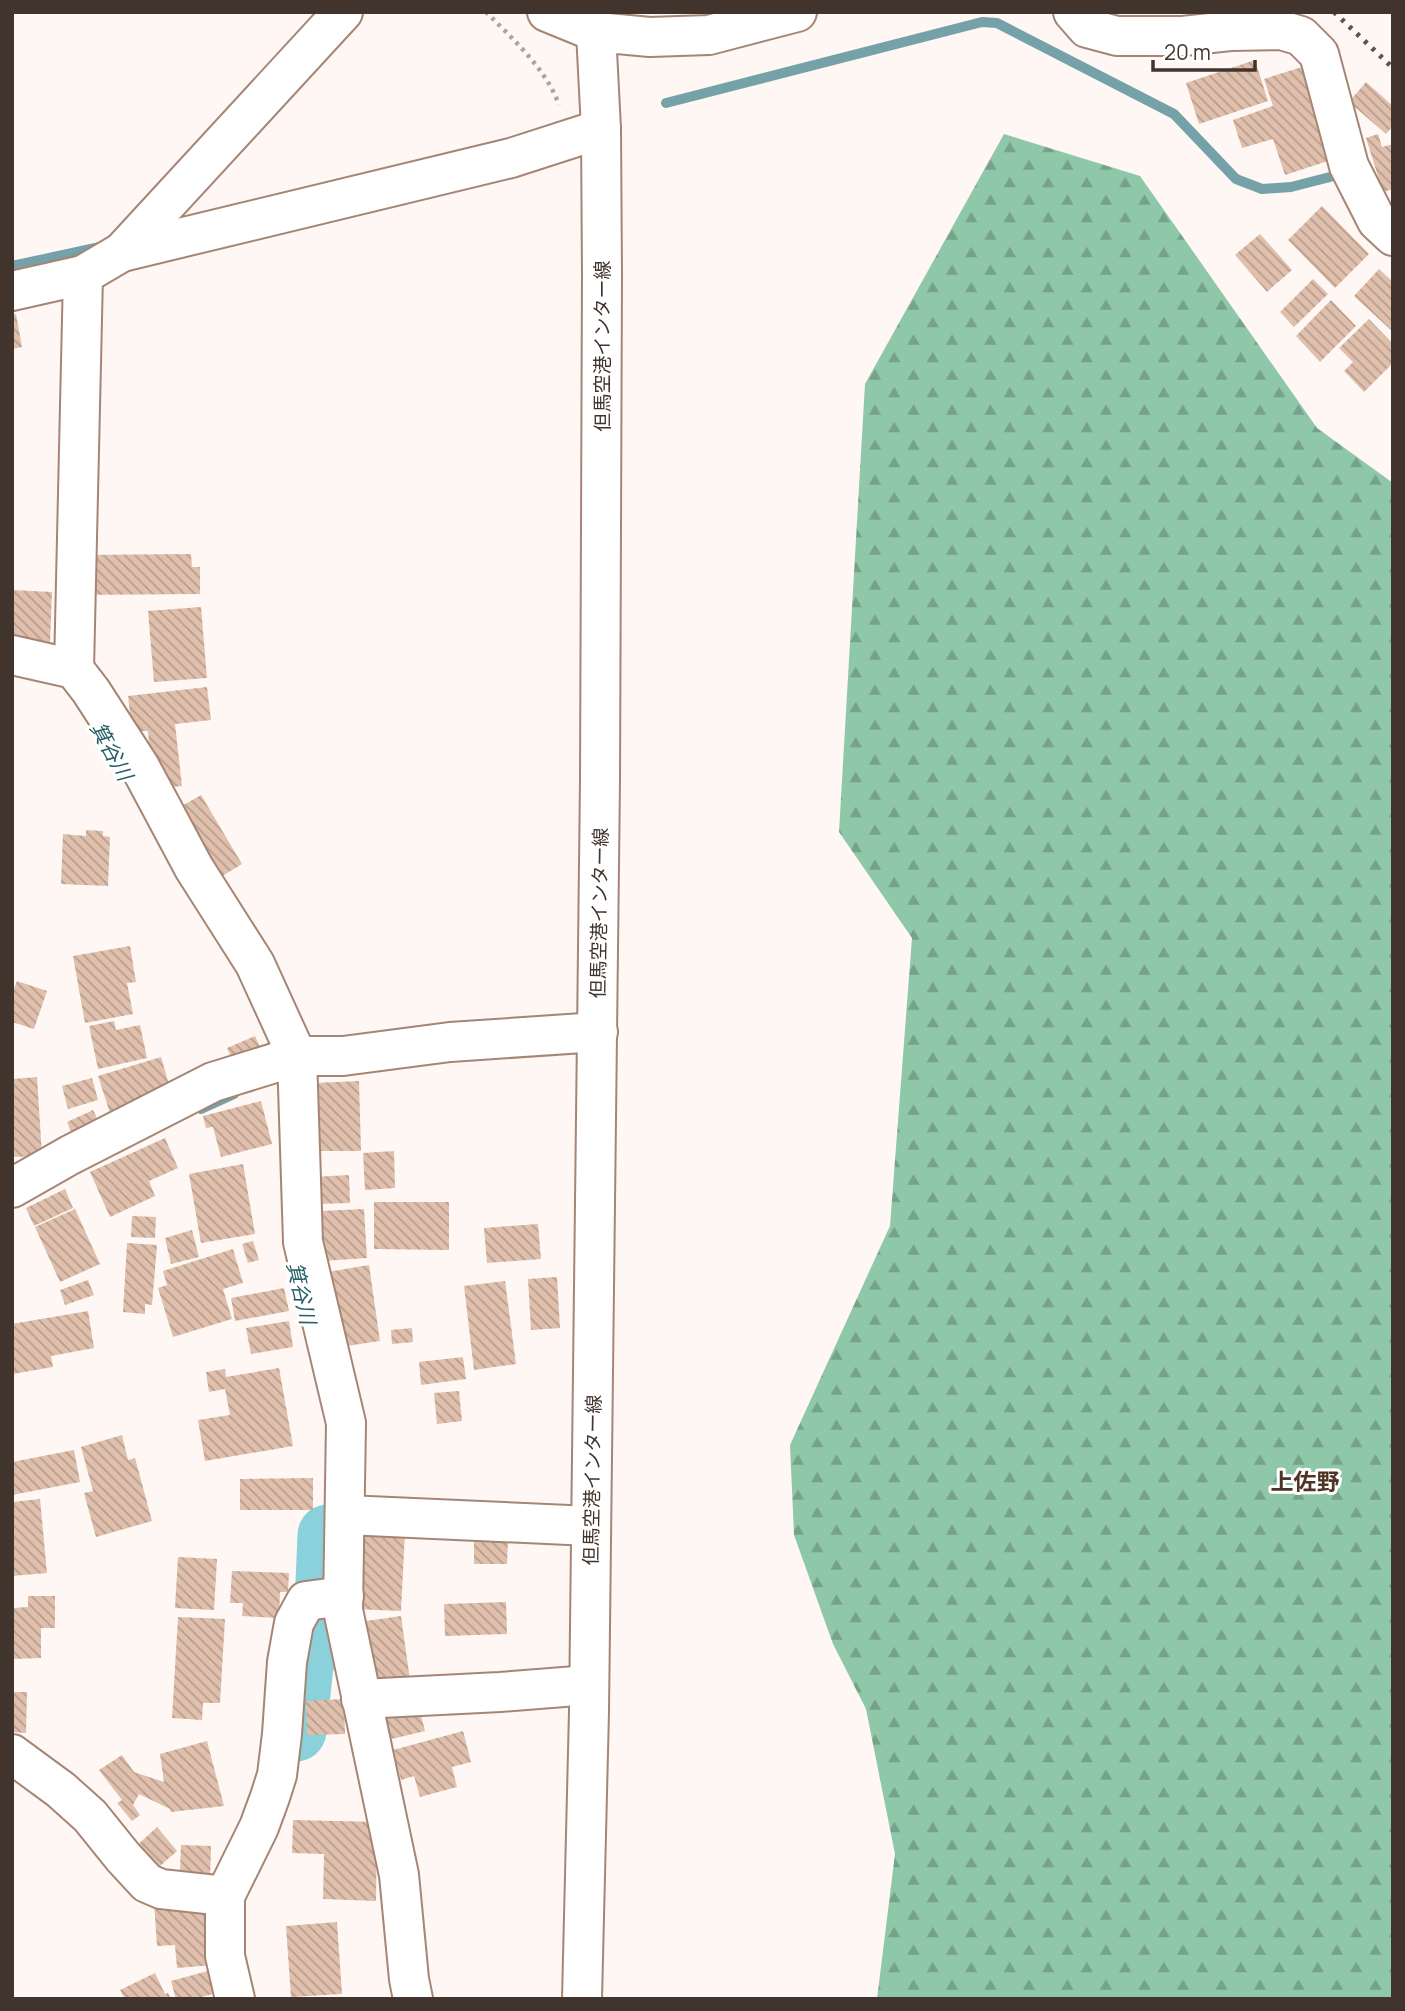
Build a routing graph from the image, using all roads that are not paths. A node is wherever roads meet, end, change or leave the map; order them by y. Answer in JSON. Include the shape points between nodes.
{"nodes":[{"id":1,"x":343,"y":12,"type":"edge"},
{"id":2,"x":547,"y":12,"type":"edge"},
{"id":3,"x":797,"y":12,"type":"edge"},
{"id":4,"x":1073,"y":12,"type":"edge"},
{"id":5,"x":596,"y":32,"type":"junction"},
{"id":6,"x":585,"y":134,"type":"junction"},
{"id":7,"x":1393,"y":236,"type":"edge"},
{"id":8,"x":122,"y":252,"type":"junction"},
{"id":9,"x":83,"y":275,"type":"junction"},
{"id":10,"x":12,"y":291,"type":"edge"},
{"id":11,"x":12,"y":655,"type":"edge"},
{"id":12,"x":74,"y":669,"type":"junction"},
{"id":13,"x":598,"y":1032,"type":"junction"},
{"id":14,"x":298,"y":1056,"type":"junction"},
{"id":15,"x":12,"y":1188,"type":"edge"},
{"id":16,"x":346,"y":1515,"type":"junction"},
{"id":17,"x":591,"y":1527,"type":"junction"},
{"id":18,"x":344,"y":1596,"type":"junction"},
{"id":19,"x":589,"y":1685,"type":"junction"},
{"id":20,"x":361,"y":1699,"type":"junction"},
{"id":21,"x":12,"y":1754,"type":"edge"},
{"id":22,"x":225,"y":1896,"type":"junction"},
{"id":23,"x":235,"y":1999,"type":"edge"},
{"id":24,"x":413,"y":1999,"type":"edge"},
{"id":25,"x":582,"y":1999,"type":"edge"}],
"edges":[{"from":1,"to":8,"type":"street"},
{"from":2,"to":5,"type":"street"},
{"from":3,"to":5,"type":"street","via":[[709,35],[650,37]]},
{"from":4,"to":7,"type":"street","via":[[1087,28],[1117,36],[1281,30],[1301,36],[1319,54],[1349,166],[1377,221]]},
{"from":5,"to":6,"type":"street","name":"但馬空港インター線"},
{"from":6,"to":8,"type":"street","via":[[511,158]]},
{"from":6,"to":13,"type":"street","name":"但馬空港インター線","via":[[602,275]]},
{"from":8,"to":9,"type":"street"},
{"from":9,"to":10,"type":"street"},
{"from":9,"to":12,"type":"street"},
{"from":11,"to":12,"type":"street"},
{"from":12,"to":14,"type":"street","via":[[140,767],[194,868],[255,964]]},
{"from":13,"to":14,"type":"street","via":[[450,1042],[342,1056]]},
{"from":13,"to":17,"type":"street","name":"但馬空港インター線"},
{"from":14,"to":15,"type":"street","via":[[213,1082]]},
{"from":14,"to":16,"type":"street","via":[[303,1242],[346,1423]]},
{"from":16,"to":17,"type":"street"},
{"from":16,"to":18,"type":"street"},
{"from":17,"to":19,"type":"street","name":"但馬空港インター線"},
{"from":18,"to":20,"type":"street"},
{"from":18,"to":22,"type":"street","via":[[306,1601],[294,1623],[277,1775],[259,1827]]},
{"from":19,"to":20,"type":"street"},
{"from":19,"to":25,"type":"street","name":"但馬空港インター線"},
{"from":20,"to":24,"type":"street","via":[[399,1875]]},
{"from":21,"to":22,"type":"street","via":[[90,1816],[147,1883],[161,1889]]},
{"from":22,"to":23,"type":"street","via":[[225,1956]]}]}
